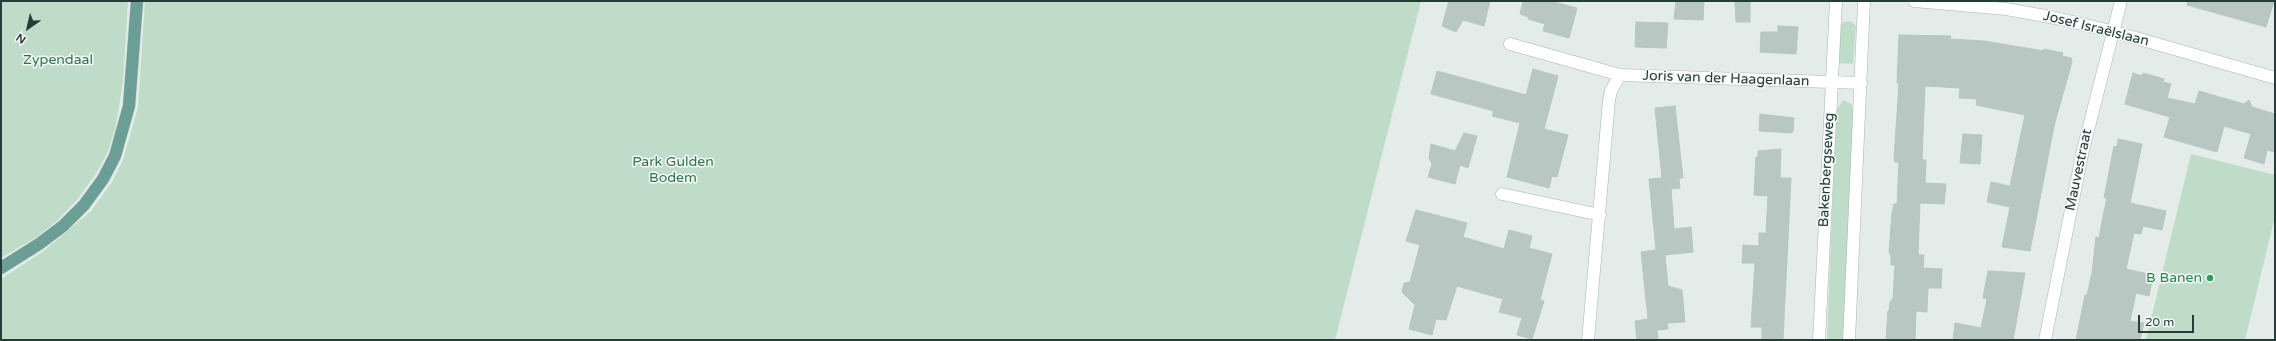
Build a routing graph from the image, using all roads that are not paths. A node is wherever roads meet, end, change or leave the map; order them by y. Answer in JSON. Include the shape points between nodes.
{"nodes":[{"id":1,"x":137,"y":1,"type":"edge"},
{"id":2,"x":1836,"y":1,"type":"edge"},
{"id":3,"x":1864,"y":1,"type":"edge"},
{"id":4,"x":1914,"y":1,"type":"edge"},
{"id":5,"x":2121,"y":1,"type":"edge"},
{"id":6,"x":2115,"y":32,"type":"junction"},
{"id":7,"x":1510,"y":44,"type":"dead end"},
{"id":8,"x":1620,"y":75,"type":"junction"},
{"id":9,"x":2275,"y":78,"type":"edge"},
{"id":10,"x":1832,"y":82,"type":"junction"},
{"id":11,"x":1861,"y":82,"type":"junction"},
{"id":12,"x":1502,"y":194,"type":"dead end"},
{"id":13,"x":1600,"y":215,"type":"junction"},
{"id":14,"x":1,"y":268,"type":"edge"},
{"id":15,"x":1588,"y":340,"type":"edge"},
{"id":16,"x":1819,"y":340,"type":"edge"},
{"id":17,"x":1849,"y":340,"type":"edge"},
{"id":18,"x":2045,"y":340,"type":"edge"}],
"edges":[{"from":1,"to":14,"type":"main road","via":[[129,106],[115,156],[103,179],[84,205],[63,226]]},
{"from":2,"to":10,"type":"street","name":"Bakenbergseweg"},
{"from":3,"to":11,"type":"street","name":"Bakenbergseweg"},
{"from":4,"to":6,"type":"street","name":"Josef Israëlslaan","via":[[2006,9]]},
{"from":5,"to":6,"type":"street","name":"Mauvestraat"},
{"from":6,"to":9,"type":"street","name":"Josef Israëlslaan"},
{"from":6,"to":18,"type":"street","name":"Mauvestraat","via":[[2084,144]]},
{"from":7,"to":8,"type":"street","name":"Joris van der Haagenlaan"},
{"from":8,"to":10,"type":"street","name":"Joris van der Haagenlaan"},
{"from":8,"to":13,"type":"street","via":[[1609,100]]},
{"from":10,"to":11,"type":"street","name":"Joris van der Haagenlaan"},
{"from":10,"to":16,"type":"street","name":"Bakenbergseweg"},
{"from":11,"to":17,"type":"street","name":"Bakenbergseweg"},
{"from":12,"to":13,"type":"street"},
{"from":13,"to":15,"type":"street"}]}
